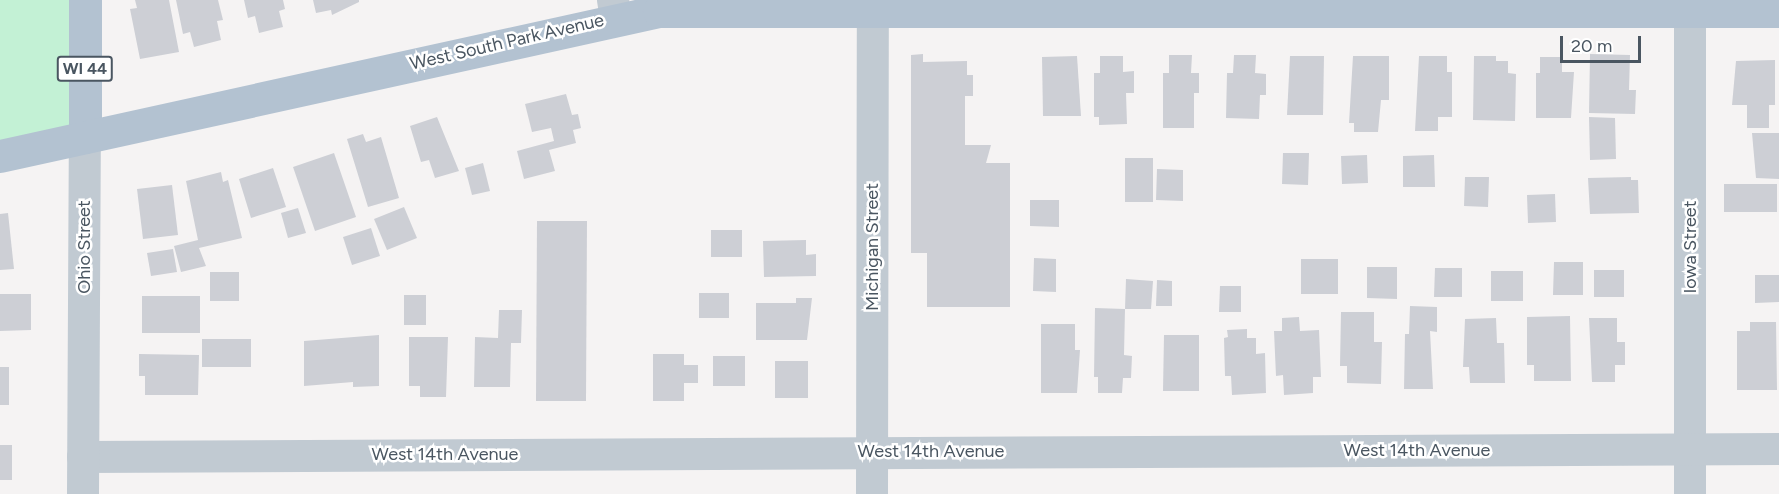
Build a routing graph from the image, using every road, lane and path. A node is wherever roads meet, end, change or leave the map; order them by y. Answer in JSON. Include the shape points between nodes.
{"nodes":[{"id":1,"x":85,"y":0,"type":"edge"},
{"id":2,"x":873,"y":5,"type":"edge"},
{"id":3,"x":1690,"y":6,"type":"edge"},
{"id":4,"x":614,"y":9,"type":"edge"},
{"id":5,"x":1779,"y":11,"type":"edge"},
{"id":6,"x":85,"y":137,"type":"junction"},
{"id":7,"x":0,"y":156,"type":"edge"},
{"id":8,"x":1690,"y":449,"type":"junction"},
{"id":9,"x":1779,"y":449,"type":"edge"},
{"id":10,"x":871,"y":451,"type":"junction"},
{"id":11,"x":83,"y":457,"type":"junction"},
{"id":12,"x":83,"y":494,"type":"edge"},
{"id":13,"x":872,"y":494,"type":"edge"},
{"id":14,"x":1690,"y":494,"type":"edge"}],
"edges":[{"from":1,"to":6,"type":"main road","name":"Ohio Street","number":"WI 44"},
{"from":2,"to":3,"type":"main road","name":"West South Park Avenue"},
{"from":2,"to":4,"type":"main road","name":"West South Park Avenue"},
{"from":2,"to":10,"type":"street","name":"Michigan Street"},
{"from":3,"to":5,"type":"main road","name":"West South Park Avenue"},
{"from":3,"to":8,"type":"street","name":"Iowa Street"},
{"from":4,"to":6,"type":"main road","name":"West South Park Avenue"},
{"from":6,"to":7,"type":"main road","name":"West South Park Avenue"},
{"from":6,"to":11,"type":"street","name":"Ohio Street"},
{"from":8,"to":9,"type":"street","name":"West 14th Avenue"},
{"from":8,"to":10,"type":"street","name":"West 14th Avenue"},
{"from":8,"to":14,"type":"street","name":"Iowa Street"},
{"from":10,"to":11,"type":"street","name":"West 14th Avenue"},
{"from":10,"to":13,"type":"street","name":"Michigan Street"},
{"from":11,"to":12,"type":"street","name":"Ohio Street"}]}
